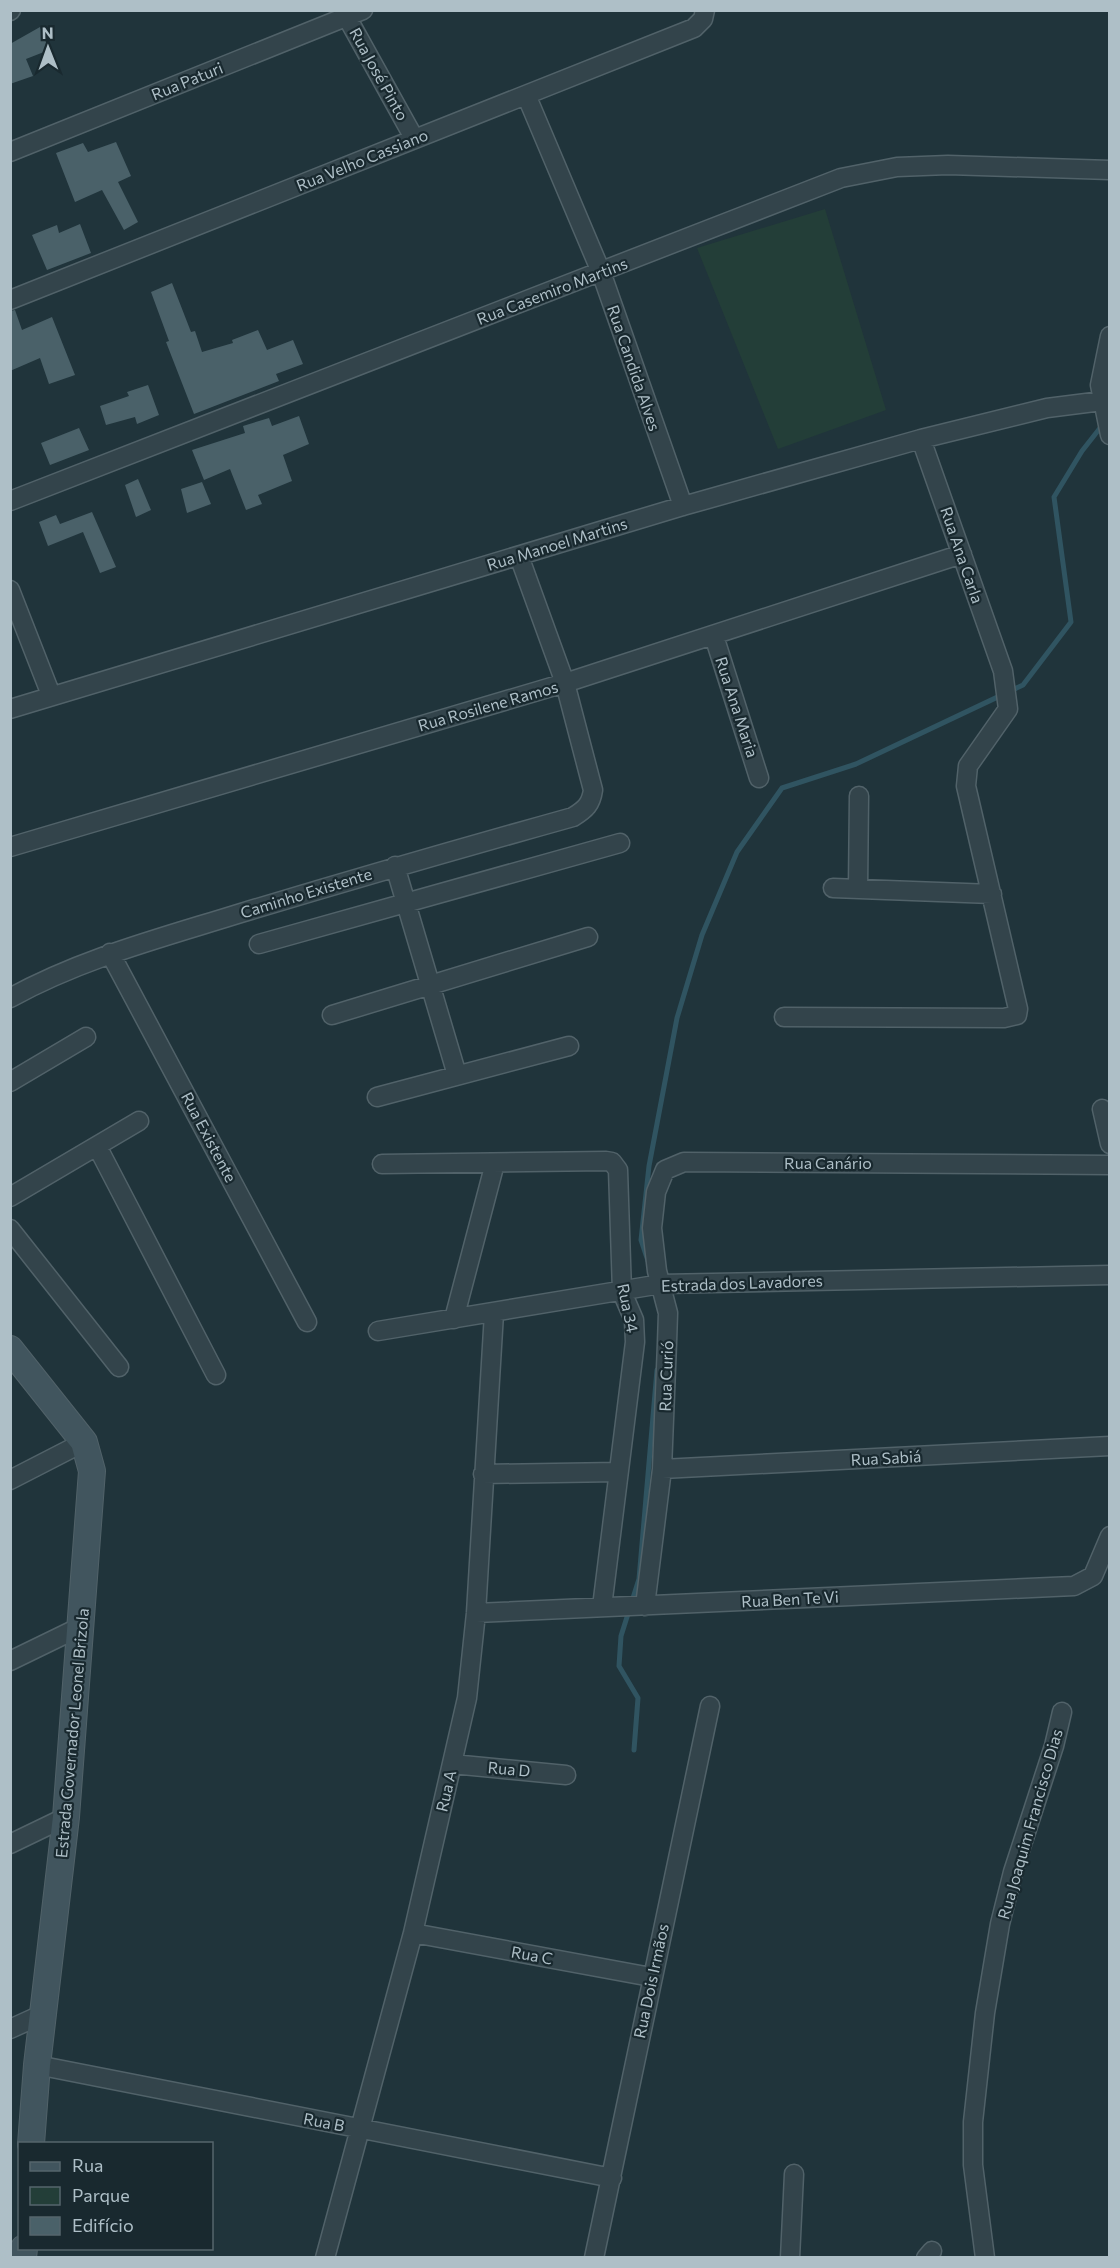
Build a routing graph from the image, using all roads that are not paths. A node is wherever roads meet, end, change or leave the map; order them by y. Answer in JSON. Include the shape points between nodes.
{"nodes":[{"id":1,"x":705,"y":10,"type":"edge"},
{"id":2,"x":351,"y":12,"type":"edge"},
{"id":3,"x":527,"y":97,"type":"junction"},
{"id":4,"x":414,"y":138,"type":"junction"},
{"id":5,"x":10,"y":152,"type":"edge"},
{"id":6,"x":1110,"y":170,"type":"edge"},
{"id":7,"x":601,"y":272,"type":"junction"},
{"id":8,"x":10,"y":300,"type":"edge"},
{"id":9,"x":1110,"y":336,"type":"edge"},
{"id":10,"x":1106,"y":402,"type":"edge"},
{"id":11,"x":1110,"y":435,"type":"edge"},
{"id":12,"x":921,"y":438,"type":"junction"},
{"id":13,"x":10,"y":501,"type":"edge"},
{"id":14,"x":683,"y":506,"type":"junction"},
{"id":15,"x":963,"y":555,"type":"junction"},
{"id":16,"x":519,"y":556,"type":"junction"},
{"id":17,"x":10,"y":590,"type":"edge"},
{"id":18,"x":714,"y":636,"type":"junction"},
{"id":19,"x":566,"y":683,"type":"junction"},
{"id":20,"x":51,"y":695,"type":"junction"},
{"id":21,"x":10,"y":709,"type":"edge"},
{"id":22,"x":759,"y":778,"type":"dead end"},
{"id":23,"x":859,"y":796,"type":"dead end"},
{"id":24,"x":620,"y":843,"type":"dead end"},
{"id":25,"x":10,"y":847,"type":"edge"},
{"id":26,"x":395,"y":866,"type":"junction"},
{"id":27,"x":833,"y":888,"type":"dead end"},
{"id":28,"x":858,"y":889,"type":"junction"},
{"id":29,"x":992,"y":894,"type":"junction"},
{"id":30,"x":406,"y":904,"type":"junction"},
{"id":31,"x":588,"y":937,"type":"dead end"},
{"id":32,"x":259,"y":944,"type":"dead end"},
{"id":33,"x":110,"y":953,"type":"junction"},
{"id":34,"x":431,"y":985,"type":"junction"},
{"id":35,"x":10,"y":998,"type":"edge"},
{"id":36,"x":332,"y":1015,"type":"dead end"},
{"id":37,"x":784,"y":1017,"type":"dead end"},
{"id":38,"x":86,"y":1037,"type":"dead end"},
{"id":39,"x":569,"y":1046,"type":"dead end"},
{"id":40,"x":457,"y":1075,"type":"junction"},
{"id":41,"x":10,"y":1082,"type":"edge"},
{"id":42,"x":377,"y":1097,"type":"dead end"},
{"id":43,"x":1102,"y":1109,"type":"dead end"},
{"id":44,"x":139,"y":1121,"type":"dead end"},
{"id":45,"x":1110,"y":1144,"type":"edge"},
{"id":46,"x":97,"y":1146,"type":"junction"},
{"id":47,"x":495,"y":1163,"type":"junction"},
{"id":48,"x":382,"y":1164,"type":"dead end"},
{"id":49,"x":1110,"y":1165,"type":"edge"},
{"id":50,"x":10,"y":1197,"type":"edge"},
{"id":51,"x":10,"y":1229,"type":"edge"},
{"id":52,"x":1110,"y":1275,"type":"edge"},
{"id":53,"x":658,"y":1284,"type":"junction"},
{"id":54,"x":628,"y":1291,"type":"junction"},
{"id":55,"x":494,"y":1313,"type":"junction"},
{"id":56,"x":454,"y":1319,"type":"junction"},
{"id":57,"x":307,"y":1322,"type":"dead end"},
{"id":58,"x":378,"y":1331,"type":"dead end"},
{"id":59,"x":10,"y":1348,"type":"edge"},
{"id":60,"x":120,"y":1367,"type":"dead end"},
{"id":61,"x":216,"y":1375,"type":"dead end"},
{"id":62,"x":84,"y":1442,"type":"junction"},
{"id":63,"x":1110,"y":1446,"type":"edge"},
{"id":64,"x":662,"y":1469,"type":"junction"},
{"id":65,"x":618,"y":1472,"type":"junction"},
{"id":66,"x":483,"y":1474,"type":"junction"},
{"id":67,"x":10,"y":1480,"type":"edge"},
{"id":68,"x":1110,"y":1536,"type":"edge"},
{"id":69,"x":641,"y":1606,"type":"junction"},
{"id":70,"x":608,"y":1607,"type":"junction"},
{"id":71,"x":476,"y":1613,"type":"junction"},
{"id":72,"x":82,"y":1626,"type":"junction"},
{"id":73,"x":10,"y":1661,"type":"edge"},
{"id":74,"x":710,"y":1706,"type":"dead end"},
{"id":75,"x":1062,"y":1712,"type":"dead end"},
{"id":76,"x":452,"y":1764,"type":"junction"},
{"id":77,"x":566,"y":1775,"type":"dead end"},
{"id":78,"x":66,"y":1817,"type":"junction"},
{"id":79,"x":10,"y":1844,"type":"edge"},
{"id":80,"x":413,"y":1933,"type":"junction"},
{"id":81,"x":651,"y":1977,"type":"junction"},
{"id":82,"x":43,"y":2014,"type":"junction"},
{"id":83,"x":10,"y":2029,"type":"edge"},
{"id":84,"x":37,"y":2065,"type":"junction"},
{"id":85,"x":359,"y":2129,"type":"junction"},
{"id":86,"x":31,"y":2142,"type":"edge"},
{"id":87,"x":794,"y":2174,"type":"dead end"},
{"id":88,"x":612,"y":2178,"type":"junction"},
{"id":89,"x":325,"y":2258,"type":"edge"},
{"id":90,"x":594,"y":2258,"type":"edge"},
{"id":91,"x":790,"y":2258,"type":"edge"},
{"id":92,"x":985,"y":2258,"type":"edge"}],
"edges":[{"from":1,"to":3,"type":"street","name":"Rua Velho Cassiano","via":[[694,28]]},
{"from":2,"to":4,"type":"street","name":"Rua José Pinto"},
{"from":2,"to":5,"type":"street","name":"Rua Paturi"},
{"from":3,"to":4,"type":"street","name":"Rua Velho Cassiano"},
{"from":3,"to":7,"type":"street","name":"Rua Candida Alves"},
{"from":4,"to":8,"type":"street","name":"Rua Velho Cassiano"},
{"from":6,"to":7,"type":"street","name":"Rua Casemiro Martins","via":[[948,165],[897,167],[841,178]]},
{"from":7,"to":13,"type":"street","name":"Rua Casemiro Martins"},
{"from":7,"to":14,"type":"street","name":"Rua Candida Alves"},
{"from":9,"to":10,"type":"street","via":[[1101,372]]},
{"from":10,"to":11,"type":"street"},
{"from":10,"to":12,"type":"street","name":"Rua Manoel Martins","via":[[1037,411]]},
{"from":12,"to":14,"type":"street","name":"Rua Manoel Martins"},
{"from":12,"to":15,"type":"street","name":"Rua Ana Carla"},
{"from":14,"to":16,"type":"street","name":"Rua Manoel Martins"},
{"from":15,"to":18,"type":"street","name":"Rua Rosilene Ramos"},
{"from":15,"to":29,"type":"street","name":"Rua Ana Carla","via":[[1003,671],[1008,709],[980,746],[966,777]]},
{"from":16,"to":19,"type":"street"},
{"from":16,"to":20,"type":"street","name":"Rua Manoel Martins"},
{"from":17,"to":20,"type":"street"},
{"from":18,"to":19,"type":"street","name":"Rua Rosilene Ramos"},
{"from":18,"to":22,"type":"street","name":"Rua Ana Maria"},
{"from":19,"to":25,"type":"street","name":"Rua Rosilene Ramos"},
{"from":19,"to":26,"type":"street","name":"Caminho Existente","via":[[593,790],[591,803],[573,817]]},
{"from":20,"to":21,"type":"street","name":"Rua Manoel Martins"},
{"from":23,"to":28,"type":"street"},
{"from":24,"to":30,"type":"street"},
{"from":26,"to":30,"type":"street"},
{"from":26,"to":33,"type":"street","name":"Caminho Existente"},
{"from":27,"to":28,"type":"street"},
{"from":28,"to":29,"type":"street"},
{"from":29,"to":37,"type":"street","name":"Rua Ana Carla","via":[[1016,992],[1017,1015]]},
{"from":30,"to":32,"type":"street"},
{"from":30,"to":34,"type":"street"},
{"from":31,"to":34,"type":"street"},
{"from":33,"to":35,"type":"street","name":"Caminho Existente","via":[[63,970]]},
{"from":33,"to":57,"type":"street","name":"Rua Existente"},
{"from":34,"to":36,"type":"street"},
{"from":34,"to":40,"type":"street"},
{"from":38,"to":41,"type":"street"},
{"from":39,"to":40,"type":"street"},
{"from":40,"to":42,"type":"street"},
{"from":43,"to":45,"type":"street"},
{"from":44,"to":46,"type":"street"},
{"from":46,"to":50,"type":"street"},
{"from":46,"to":61,"type":"street"},
{"from":47,"to":48,"type":"street","name":"Rua 34"},
{"from":47,"to":54,"type":"street","name":"Rua 34","via":[[606,1161],[615,1165]]},
{"from":47,"to":56,"type":"street"},
{"from":49,"to":53,"type":"street","name":"Rua Canário","via":[[676,1163],[662,1176],[653,1213]]},
{"from":51,"to":60,"type":"street"},
{"from":52,"to":53,"type":"street","name":"Estrada dos Lavadores"},
{"from":53,"to":54,"type":"street","name":"Estrada dos Lavadores"},
{"from":53,"to":64,"type":"street","name":"Rua Curió","via":[[668,1313]]},
{"from":54,"to":55,"type":"street","name":"Estrada dos Lavadores"},
{"from":54,"to":65,"type":"street","name":"Rua 34","via":[[635,1342]]},
{"from":55,"to":56,"type":"street","name":"Estrada dos Lavadores"},
{"from":55,"to":66,"type":"street","name":"Rua A"},
{"from":56,"to":58,"type":"street","name":"Estrada dos Lavadores"},
{"from":59,"to":62,"type":"main road","name":"Estrada Governador Leonel Brizola"},
{"from":62,"to":67,"type":"street"},
{"from":62,"to":72,"type":"main road","name":"Estrada Governador Leonel Brizola","via":[[90,1458],[92,1486]]},
{"from":63,"to":64,"type":"street","name":"Rua Sabiá"},
{"from":64,"to":69,"type":"street"},
{"from":65,"to":66,"type":"street"},
{"from":65,"to":70,"type":"street","name":"Rua 34"},
{"from":66,"to":71,"type":"street","name":"Rua A"},
{"from":68,"to":69,"type":"street","name":"Rua Ben Te Vi","via":[[1097,1569],[1088,1580],[1074,1586]]},
{"from":69,"to":70,"type":"street","name":"Rua Ben Te Vi"},
{"from":70,"to":71,"type":"street","name":"Rua Ben Te Vi"},
{"from":71,"to":76,"type":"street","name":"Rua A","via":[[467,1698]]},
{"from":72,"to":73,"type":"street"},
{"from":72,"to":78,"type":"main road","name":"Estrada Governador Leonel Brizola"},
{"from":74,"to":81,"type":"street","name":"Rua Dois Irmãos"},
{"from":75,"to":92,"type":"street","name":"Rua Joaquim Francisco Dias","via":[[1013,1872],[986,2003],[973,2121],[975,2192]]},
{"from":76,"to":77,"type":"street","name":"Rua D"},
{"from":76,"to":80,"type":"street","name":"Rua A"},
{"from":78,"to":79,"type":"street"},
{"from":78,"to":82,"type":"main road","name":"Estrada Governador Leonel Brizola"},
{"from":80,"to":81,"type":"street","name":"Rua C"},
{"from":80,"to":85,"type":"street","name":"Rua A"},
{"from":81,"to":88,"type":"street","name":"Rua Dois Irmãos"},
{"from":82,"to":83,"type":"street"},
{"from":82,"to":84,"type":"main road","name":"Estrada Governador Leonel Brizola"},
{"from":84,"to":85,"type":"street","name":"Rua B"},
{"from":84,"to":86,"type":"main road","name":"Estrada Governador Leonel Brizola"},
{"from":85,"to":88,"type":"street","name":"Rua B"},
{"from":85,"to":89,"type":"street","name":"Rua A"},
{"from":87,"to":91,"type":"street"},
{"from":88,"to":90,"type":"street","name":"Rua Dois Irmãos"}]}
